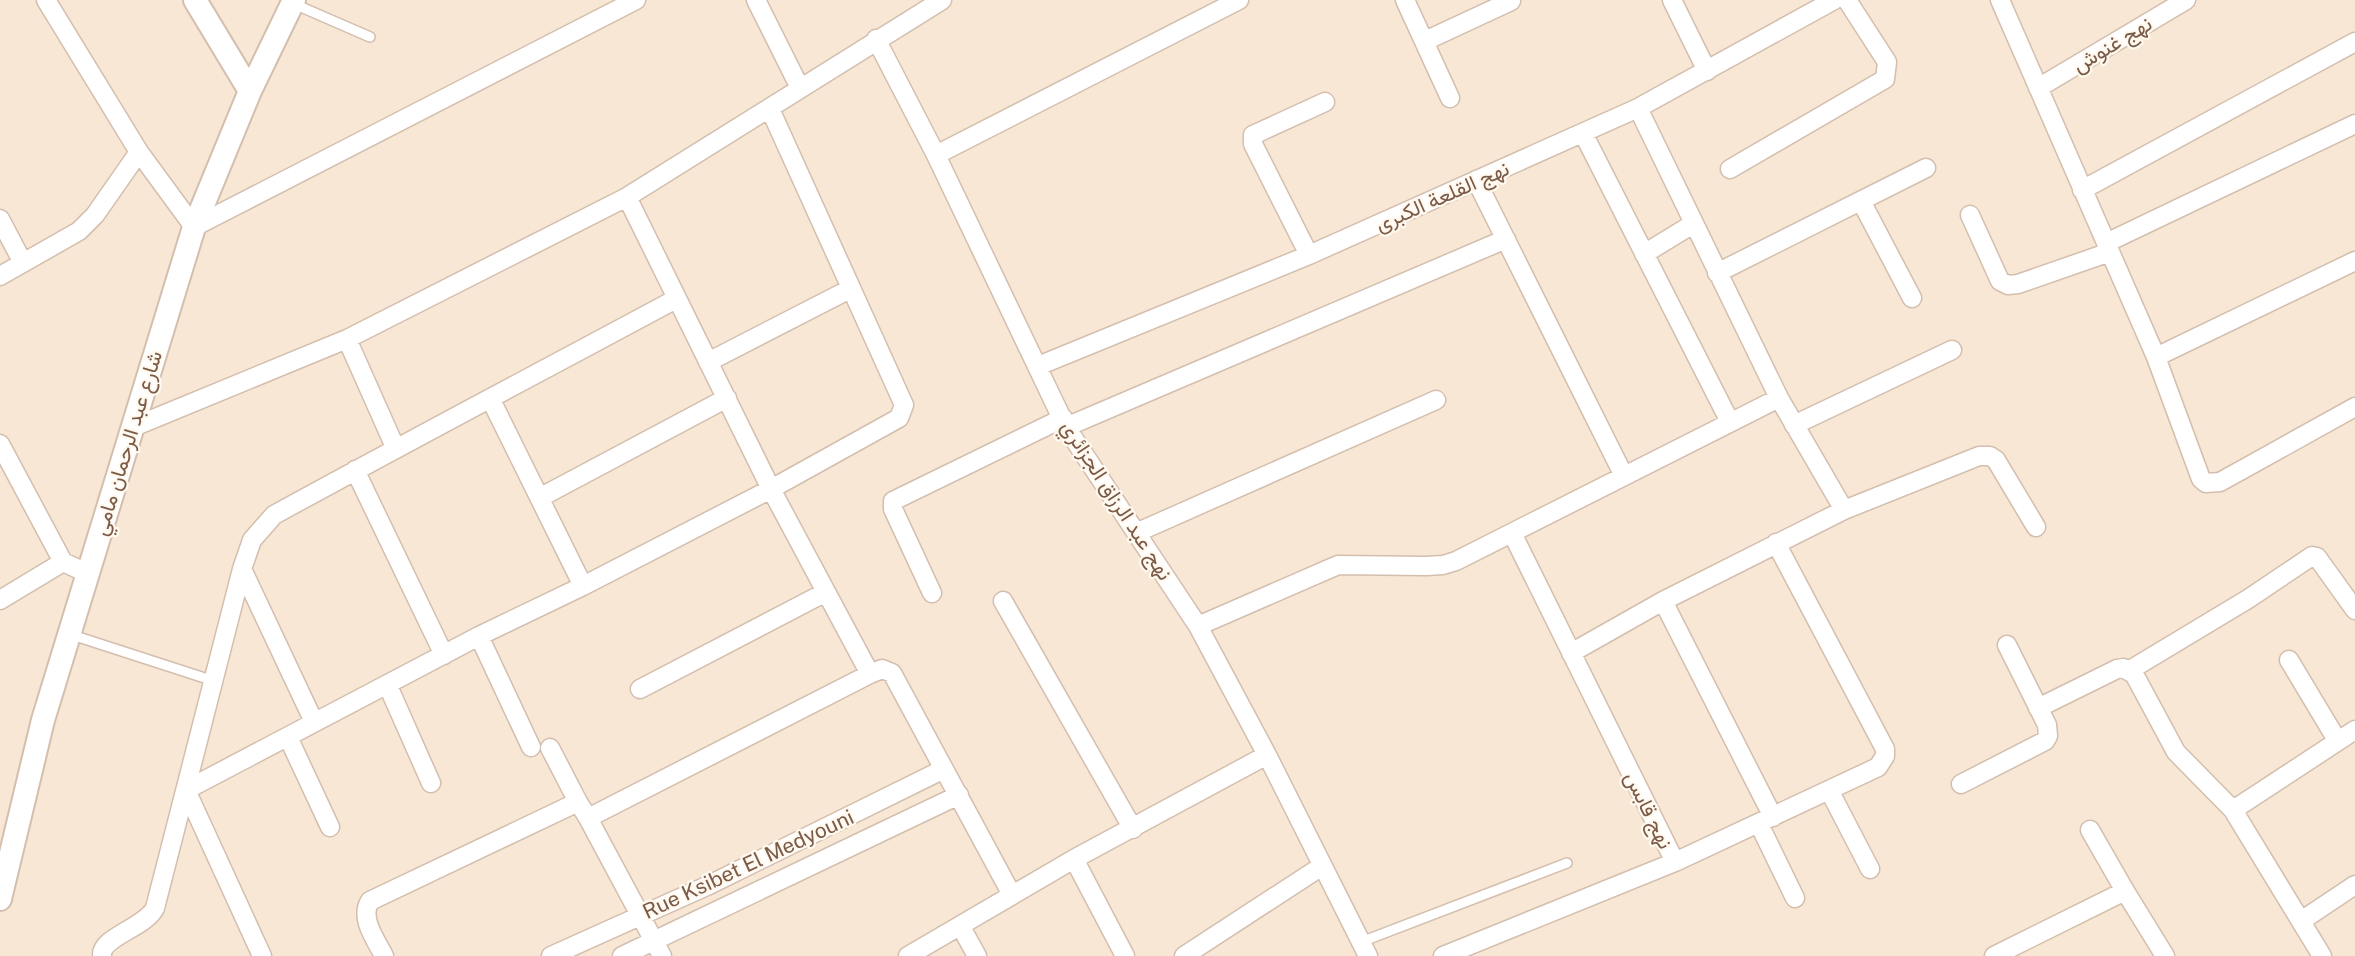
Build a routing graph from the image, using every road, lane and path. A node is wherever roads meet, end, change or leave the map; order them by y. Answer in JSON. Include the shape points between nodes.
{"nodes":[{"id":1,"x":46,"y":0,"type":"edge"},
{"id":2,"x":195,"y":0,"type":"edge"},
{"id":3,"x":636,"y":0,"type":"edge"},
{"id":4,"x":756,"y":0,"type":"edge"},
{"id":5,"x":942,"y":0,"type":"edge"},
{"id":6,"x":1239,"y":0,"type":"edge"},
{"id":7,"x":1405,"y":0,"type":"edge"},
{"id":8,"x":1672,"y":0,"type":"edge"},
{"id":9,"x":1834,"y":0,"type":"edge"},
{"id":10,"x":1847,"y":0,"type":"edge"},
{"id":11,"x":2000,"y":0,"type":"edge"},
{"id":12,"x":2186,"y":0,"type":"edge"},
{"id":13,"x":1511,"y":1,"type":"edge"},
{"id":14,"x":293,"y":2,"type":"edge"},
{"id":15,"x":370,"y":38,"type":"dead end"},
{"id":16,"x":876,"y":39,"type":"junction"},
{"id":17,"x":1425,"y":41,"type":"junction"},
{"id":18,"x":2355,"y":42,"type":"edge"},
{"id":19,"x":1707,"y":71,"type":"junction"},
{"id":20,"x":800,"y":88,"type":"junction"},
{"id":21,"x":2038,"y":88,"type":"junction"},
{"id":22,"x":250,"y":91,"type":"junction"},
{"id":23,"x":1450,"y":98,"type":"dead end"},
{"id":24,"x":1325,"y":102,"type":"dead end"},
{"id":25,"x":1638,"y":108,"type":"junction"},
{"id":26,"x":770,"y":109,"type":"junction"},
{"id":27,"x":2355,"y":124,"type":"edge"},
{"id":28,"x":1582,"y":133,"type":"junction"},
{"id":29,"x":139,"y":152,"type":"junction"},
{"id":30,"x":936,"y":155,"type":"junction"},
{"id":31,"x":1926,"y":168,"type":"dead end"},
{"id":32,"x":1730,"y":169,"type":"dead end"},
{"id":33,"x":1476,"y":180,"type":"junction"},
{"id":34,"x":2082,"y":190,"type":"junction"},
{"id":35,"x":627,"y":197,"type":"junction"},
{"id":36,"x":1862,"y":201,"type":"junction"},
{"id":37,"x":1970,"y":215,"type":"dead end"},
{"id":38,"x":0,"y":219,"type":"edge"},
{"id":39,"x":1693,"y":224,"type":"junction"},
{"id":40,"x":194,"y":227,"type":"junction"},
{"id":41,"x":1506,"y":239,"type":"junction"},
{"id":42,"x":2108,"y":247,"type":"junction"},
{"id":43,"x":1644,"y":254,"type":"junction"},
{"id":44,"x":1309,"y":255,"type":"junction"},
{"id":45,"x":2355,"y":261,"type":"edge"},
{"id":46,"x":23,"y":262,"type":"junction"},
{"id":47,"x":1717,"y":273,"type":"junction"},
{"id":48,"x":0,"y":276,"type":"edge"},
{"id":49,"x":850,"y":289,"type":"junction"},
{"id":50,"x":1912,"y":298,"type":"dead end"},
{"id":51,"x":676,"y":299,"type":"junction"},
{"id":52,"x":347,"y":339,"type":"junction"},
{"id":53,"x":1952,"y":350,"type":"dead end"},
{"id":54,"x":2156,"y":357,"type":"junction"},
{"id":55,"x":708,"y":362,"type":"junction"},
{"id":56,"x":1038,"y":366,"type":"junction"},
{"id":57,"x":727,"y":398,"type":"junction"},
{"id":58,"x":1779,"y":398,"type":"junction"},
{"id":59,"x":491,"y":400,"type":"junction"},
{"id":60,"x":1437,"y":400,"type":"dead end"},
{"id":61,"x":2352,"y":415,"type":"edge"},
{"id":62,"x":1064,"y":422,"type":"junction"},
{"id":63,"x":1730,"y":422,"type":"junction"},
{"id":64,"x":1794,"y":425,"type":"junction"},
{"id":65,"x":131,"y":428,"type":"junction"},
{"id":66,"x":395,"y":447,"type":"junction"},
{"id":67,"x":2,"y":454,"type":"edge"},
{"id":68,"x":355,"y":470,"type":"junction"},
{"id":69,"x":1624,"y":476,"type":"junction"},
{"id":70,"x":771,"y":489,"type":"junction"},
{"id":71,"x":541,"y":497,"type":"junction"},
{"id":72,"x":1844,"y":510,"type":"junction"},
{"id":73,"x":2036,"y":527,"type":"dead end"},
{"id":74,"x":1138,"y":532,"type":"junction"},
{"id":75,"x":1512,"y":533,"type":"junction"},
{"id":76,"x":1776,"y":543,"type":"junction"},
{"id":77,"x":63,"y":562,"type":"junction"},
{"id":78,"x":242,"y":568,"type":"junction"},
{"id":79,"x":87,"y":573,"type":"junction"},
{"id":80,"x":583,"y":586,"type":"junction"},
{"id":81,"x":826,"y":592,"type":"junction"},
{"id":82,"x":932,"y":592,"type":"dead end"},
{"id":83,"x":0,"y":600,"type":"edge"},
{"id":84,"x":1663,"y":601,"type":"junction"},
{"id":85,"x":1003,"y":602,"type":"dead end"},
{"id":86,"x":2355,"y":610,"type":"edge"},
{"id":87,"x":1198,"y":626,"type":"junction"},
{"id":88,"x":69,"y":634,"type":"junction"},
{"id":89,"x":480,"y":636,"type":"junction"},
{"id":90,"x":2007,"y":645,"type":"dead end"},
{"id":91,"x":1571,"y":653,"type":"junction"},
{"id":92,"x":444,"y":655,"type":"junction"},
{"id":93,"x":2289,"y":660,"type":"dead end"},
{"id":94,"x":2130,"y":670,"type":"junction"},
{"id":95,"x":870,"y":674,"type":"junction"},
{"id":96,"x":214,"y":681,"type":"junction"},
{"id":97,"x":388,"y":686,"type":"junction"},
{"id":98,"x":640,"y":689,"type":"dead end"},
{"id":99,"x":2038,"y":708,"type":"junction"},
{"id":100,"x":314,"y":722,"type":"junction"},
{"id":101,"x":2355,"y":730,"type":"edge"},
{"id":102,"x":288,"y":737,"type":"junction"},
{"id":103,"x":2337,"y":741,"type":"junction"},
{"id":104,"x":531,"y":747,"type":"dead end"},
{"id":105,"x":550,"y":748,"type":"dead end"},
{"id":106,"x":1268,"y":755,"type":"junction"},
{"id":107,"x":944,"y":769,"type":"junction"},
{"id":108,"x":431,"y":783,"type":"dead end"},
{"id":109,"x":1961,"y":784,"type":"dead end"},
{"id":110,"x":186,"y":790,"type":"junction"},
{"id":111,"x":1829,"y":790,"type":"junction"},
{"id":112,"x":959,"y":795,"type":"junction"},
{"id":113,"x":578,"y":802,"type":"junction"},
{"id":114,"x":2233,"y":810,"type":"junction"},
{"id":115,"x":588,"y":818,"type":"junction"},
{"id":116,"x":1766,"y":821,"type":"junction"},
{"id":117,"x":330,"y":827,"type":"dead end"},
{"id":118,"x":1132,"y":829,"type":"junction"},
{"id":119,"x":2090,"y":830,"type":"dead end"},
{"id":120,"x":1074,"y":859,"type":"junction"},
{"id":121,"x":1675,"y":862,"type":"junction"},
{"id":122,"x":1568,"y":863,"type":"dead end"},
{"id":123,"x":1322,"y":866,"type":"junction"},
{"id":124,"x":1870,"y":869,"type":"dead end"},
{"id":125,"x":2355,"y":885,"type":"edge"},
{"id":126,"x":2125,"y":891,"type":"junction"},
{"id":127,"x":1012,"y":896,"type":"junction"},
{"id":128,"x":1796,"y":898,"type":"dead end"},
{"id":129,"x":0,"y":899,"type":"edge"},
{"id":130,"x":641,"y":915,"type":"junction"},
{"id":131,"x":2301,"y":921,"type":"junction"},
{"id":132,"x":961,"y":927,"type":"junction"},
{"id":133,"x":658,"y":948,"type":"edge"},
{"id":134,"x":1364,"y":949,"type":"edge"},
{"id":135,"x":1997,"y":955,"type":"edge"},
{"id":136,"x":102,"y":956,"type":"edge"},
{"id":137,"x":262,"y":956,"type":"edge"},
{"id":138,"x":384,"y":956,"type":"edge"},
{"id":139,"x":551,"y":956,"type":"edge"},
{"id":140,"x":622,"y":956,"type":"edge"},
{"id":141,"x":908,"y":956,"type":"edge"},
{"id":142,"x":976,"y":956,"type":"edge"},
{"id":143,"x":1125,"y":956,"type":"edge"},
{"id":144,"x":1184,"y":956,"type":"edge"},
{"id":145,"x":1443,"y":956,"type":"edge"},
{"id":146,"x":2165,"y":956,"type":"edge"},
{"id":147,"x":2322,"y":956,"type":"edge"}],
"edges":[{"from":1,"to":29,"type":"street"},
{"from":2,"to":22,"type":"street"},
{"from":3,"to":40,"type":"street"},
{"from":4,"to":20,"type":"street"},
{"from":5,"to":16,"type":"street"},
{"from":6,"to":30,"type":"street"},
{"from":7,"to":17,"type":"street"},
{"from":8,"to":19,"type":"street"},
{"from":9,"to":19,"type":"street","name":"نهج القلعة الكبرى"},
{"from":10,"to":32,"type":"street","via":[[1887,62],[1885,79]]},
{"from":11,"to":21,"type":"street"},
{"from":12,"to":21,"type":"street","name":"نهج غنوش"},
{"from":13,"to":17,"type":"street"},
{"from":14,"to":15,"type":"lane"},
{"from":14,"to":22,"type":"street","name":"شارع عبد الرحمان مامي"},
{"from":16,"to":20,"type":"street"},
{"from":16,"to":30,"type":"street","name":"نهج عبد الرزاق الجزائري"},
{"from":17,"to":23,"type":"street"},
{"from":18,"to":34,"type":"street"},
{"from":19,"to":25,"type":"street","name":"نهج القلعة الكبرى"},
{"from":20,"to":26,"type":"street"},
{"from":21,"to":34,"type":"street"},
{"from":22,"to":40,"type":"street","name":"شارع عبد الرحمان مامي"},
{"from":24,"to":44,"type":"street","via":[[1253,135],[1253,144]]},
{"from":25,"to":28,"type":"street","name":"نهج القلعة الكبرى"},
{"from":25,"to":39,"type":"street"},
{"from":26,"to":35,"type":"street"},
{"from":26,"to":49,"type":"street"},
{"from":27,"to":42,"type":"street"},
{"from":28,"to":33,"type":"street","name":"نهج القلعة الكبرى"},
{"from":28,"to":43,"type":"street"},
{"from":29,"to":40,"type":"street"},
{"from":29,"to":46,"type":"street","via":[[87,224]]},
{"from":30,"to":56,"type":"street","name":"نهج عبد الرزاق الجزائري"},
{"from":31,"to":36,"type":"street"},
{"from":33,"to":41,"type":"street"},
{"from":33,"to":44,"type":"street","name":"نهج القلعة الكبرى"},
{"from":34,"to":42,"type":"street"},
{"from":35,"to":51,"type":"street"},
{"from":35,"to":52,"type":"street"},
{"from":36,"to":47,"type":"street"},
{"from":36,"to":50,"type":"street"},
{"from":37,"to":42,"type":"street","via":[[2000,281],[2007,285]]},
{"from":38,"to":46,"type":"street"},
{"from":39,"to":43,"type":"street"},
{"from":39,"to":47,"type":"street"},
{"from":40,"to":65,"type":"street","name":"شارع عبد الرحمان مامي"},
{"from":41,"to":62,"type":"street"},
{"from":41,"to":69,"type":"street"},
{"from":42,"to":54,"type":"street"},
{"from":43,"to":63,"type":"street"},
{"from":44,"to":56,"type":"street","name":"نهج القلعة الكبرى"},
{"from":45,"to":54,"type":"street"},
{"from":46,"to":48,"type":"street"},
{"from":47,"to":58,"type":"street"},
{"from":49,"to":55,"type":"street"},
{"from":49,"to":70,"type":"street","via":[[904,409],[895,423]]},
{"from":51,"to":55,"type":"street"},
{"from":51,"to":59,"type":"street"},
{"from":52,"to":65,"type":"street"},
{"from":52,"to":66,"type":"street"},
{"from":53,"to":64,"type":"street"},
{"from":54,"to":61,"type":"street","via":[[2201,479],[2206,483],[2220,482]]},
{"from":55,"to":57,"type":"street"},
{"from":56,"to":62,"type":"street","name":"نهج عبد الرزاق الجزائري"},
{"from":57,"to":70,"type":"street"},
{"from":57,"to":71,"type":"street"},
{"from":58,"to":63,"type":"street"},
{"from":58,"to":64,"type":"street"},
{"from":59,"to":66,"type":"street"},
{"from":59,"to":71,"type":"street"},
{"from":60,"to":74,"type":"street"},
{"from":62,"to":74,"type":"street","name":"نهج عبد الرزاق الجزائري"},
{"from":62,"to":82,"type":"street","via":[[893,501],[893,509]]},
{"from":63,"to":69,"type":"street"},
{"from":64,"to":72,"type":"street"},
{"from":65,"to":79,"type":"street","name":"شارع عبد الرحمان مامي"},
{"from":66,"to":68,"type":"street"},
{"from":67,"to":77,"type":"street"},
{"from":68,"to":78,"type":"street","via":[[274,515],[252,540]]},
{"from":68,"to":92,"type":"street"},
{"from":69,"to":75,"type":"street"},
{"from":70,"to":80,"type":"street"},
{"from":70,"to":81,"type":"street"},
{"from":71,"to":80,"type":"street"},
{"from":72,"to":73,"type":"street","via":[[1979,456],[1990,456],[2002,469]]},
{"from":72,"to":76,"type":"street"},
{"from":74,"to":87,"type":"street","name":"نهج عبد الرزاق الجزائري"},
{"from":75,"to":87,"type":"street","via":[[1443,566],[1338,565]]},
{"from":75,"to":91,"type":"street","name":"نهج قابس"},
{"from":76,"to":84,"type":"street"},
{"from":76,"to":111,"type":"street","via":[[1885,749],[1878,767]]},
{"from":77,"to":79,"type":"street"},
{"from":77,"to":83,"type":"street"},
{"from":78,"to":96,"type":"street"},
{"from":78,"to":100,"type":"street"},
{"from":79,"to":88,"type":"street","name":"شارع عبد الرحمان مامي"},
{"from":80,"to":89,"type":"street"},
{"from":81,"to":95,"type":"street"},
{"from":81,"to":98,"type":"street"},
{"from":84,"to":91,"type":"street"},
{"from":84,"to":116,"type":"street"},
{"from":85,"to":118,"type":"street"},
{"from":86,"to":94,"type":"street","via":[[2312,556]]},
{"from":87,"to":106,"type":"street","name":"نهج عبد الرزاق الجزائري"},
{"from":88,"to":96,"type":"lane"},
{"from":88,"to":129,"type":"street","name":"شارع عبد الرحمان مامي","via":[[43,720]]},
{"from":89,"to":92,"type":"street"},
{"from":89,"to":104,"type":"street"},
{"from":90,"to":99,"type":"street"},
{"from":91,"to":121,"type":"street","name":"نهج قابس"},
{"from":92,"to":97,"type":"street"},
{"from":93,"to":103,"type":"street"},
{"from":94,"to":99,"type":"street","via":[[2117,669]]},
{"from":94,"to":114,"type":"street","via":[[2175,752]]},
{"from":95,"to":107,"type":"street","via":[[882,669],[892,673]]},
{"from":95,"to":115,"type":"street"},
{"from":96,"to":110,"type":"street"},
{"from":97,"to":100,"type":"street"},
{"from":97,"to":108,"type":"street"},
{"from":99,"to":109,"type":"street","via":[[2048,730],[2044,741]]},
{"from":100,"to":102,"type":"street"},
{"from":101,"to":103,"type":"street"},
{"from":102,"to":110,"type":"street"},
{"from":102,"to":117,"type":"street"},
{"from":103,"to":114,"type":"street"},
{"from":105,"to":113,"type":"street"},
{"from":106,"to":118,"type":"street"},
{"from":106,"to":123,"type":"street","name":"نهج عبد الرزاق الجزائري"},
{"from":107,"to":112,"type":"street"},
{"from":107,"to":130,"type":"street","name":"Rue Ksibet El Medyouni"},
{"from":110,"to":136,"type":"street","via":[[155,908],[144,922],[105,944]]},
{"from":110,"to":137,"type":"street"},
{"from":111,"to":116,"type":"street"},
{"from":111,"to":124,"type":"street"},
{"from":112,"to":127,"type":"street"},
{"from":112,"to":133,"type":"street","name":"Rue Ksibet El Medyouni"},
{"from":113,"to":115,"type":"street"},
{"from":113,"to":138,"type":"street","via":[[370,901],[365,908],[366,918]]},
{"from":114,"to":131,"type":"street"},
{"from":115,"to":130,"type":"street"},
{"from":116,"to":121,"type":"street"},
{"from":116,"to":128,"type":"street"},
{"from":118,"to":120,"type":"street"},
{"from":119,"to":126,"type":"street"},
{"from":120,"to":127,"type":"street"},
{"from":120,"to":143,"type":"street"},
{"from":121,"to":145,"type":"street","name":"نهج قابس"},
{"from":122,"to":134,"type":"lane"},
{"from":123,"to":134,"type":"street","name":"نهج عبد الرزاق الجزائري"},
{"from":123,"to":144,"type":"street"},
{"from":125,"to":131,"type":"street"},
{"from":126,"to":135,"type":"street"},
{"from":126,"to":146,"type":"street"},
{"from":127,"to":132,"type":"street"},
{"from":130,"to":133,"type":"street"},
{"from":130,"to":139,"type":"street","name":"Rue Ksibet El Medyouni"},
{"from":131,"to":147,"type":"street"},
{"from":132,"to":141,"type":"street"},
{"from":132,"to":142,"type":"street"},
{"from":133,"to":140,"type":"street","name":"Rue Ksibet El Medyouni"}]}
